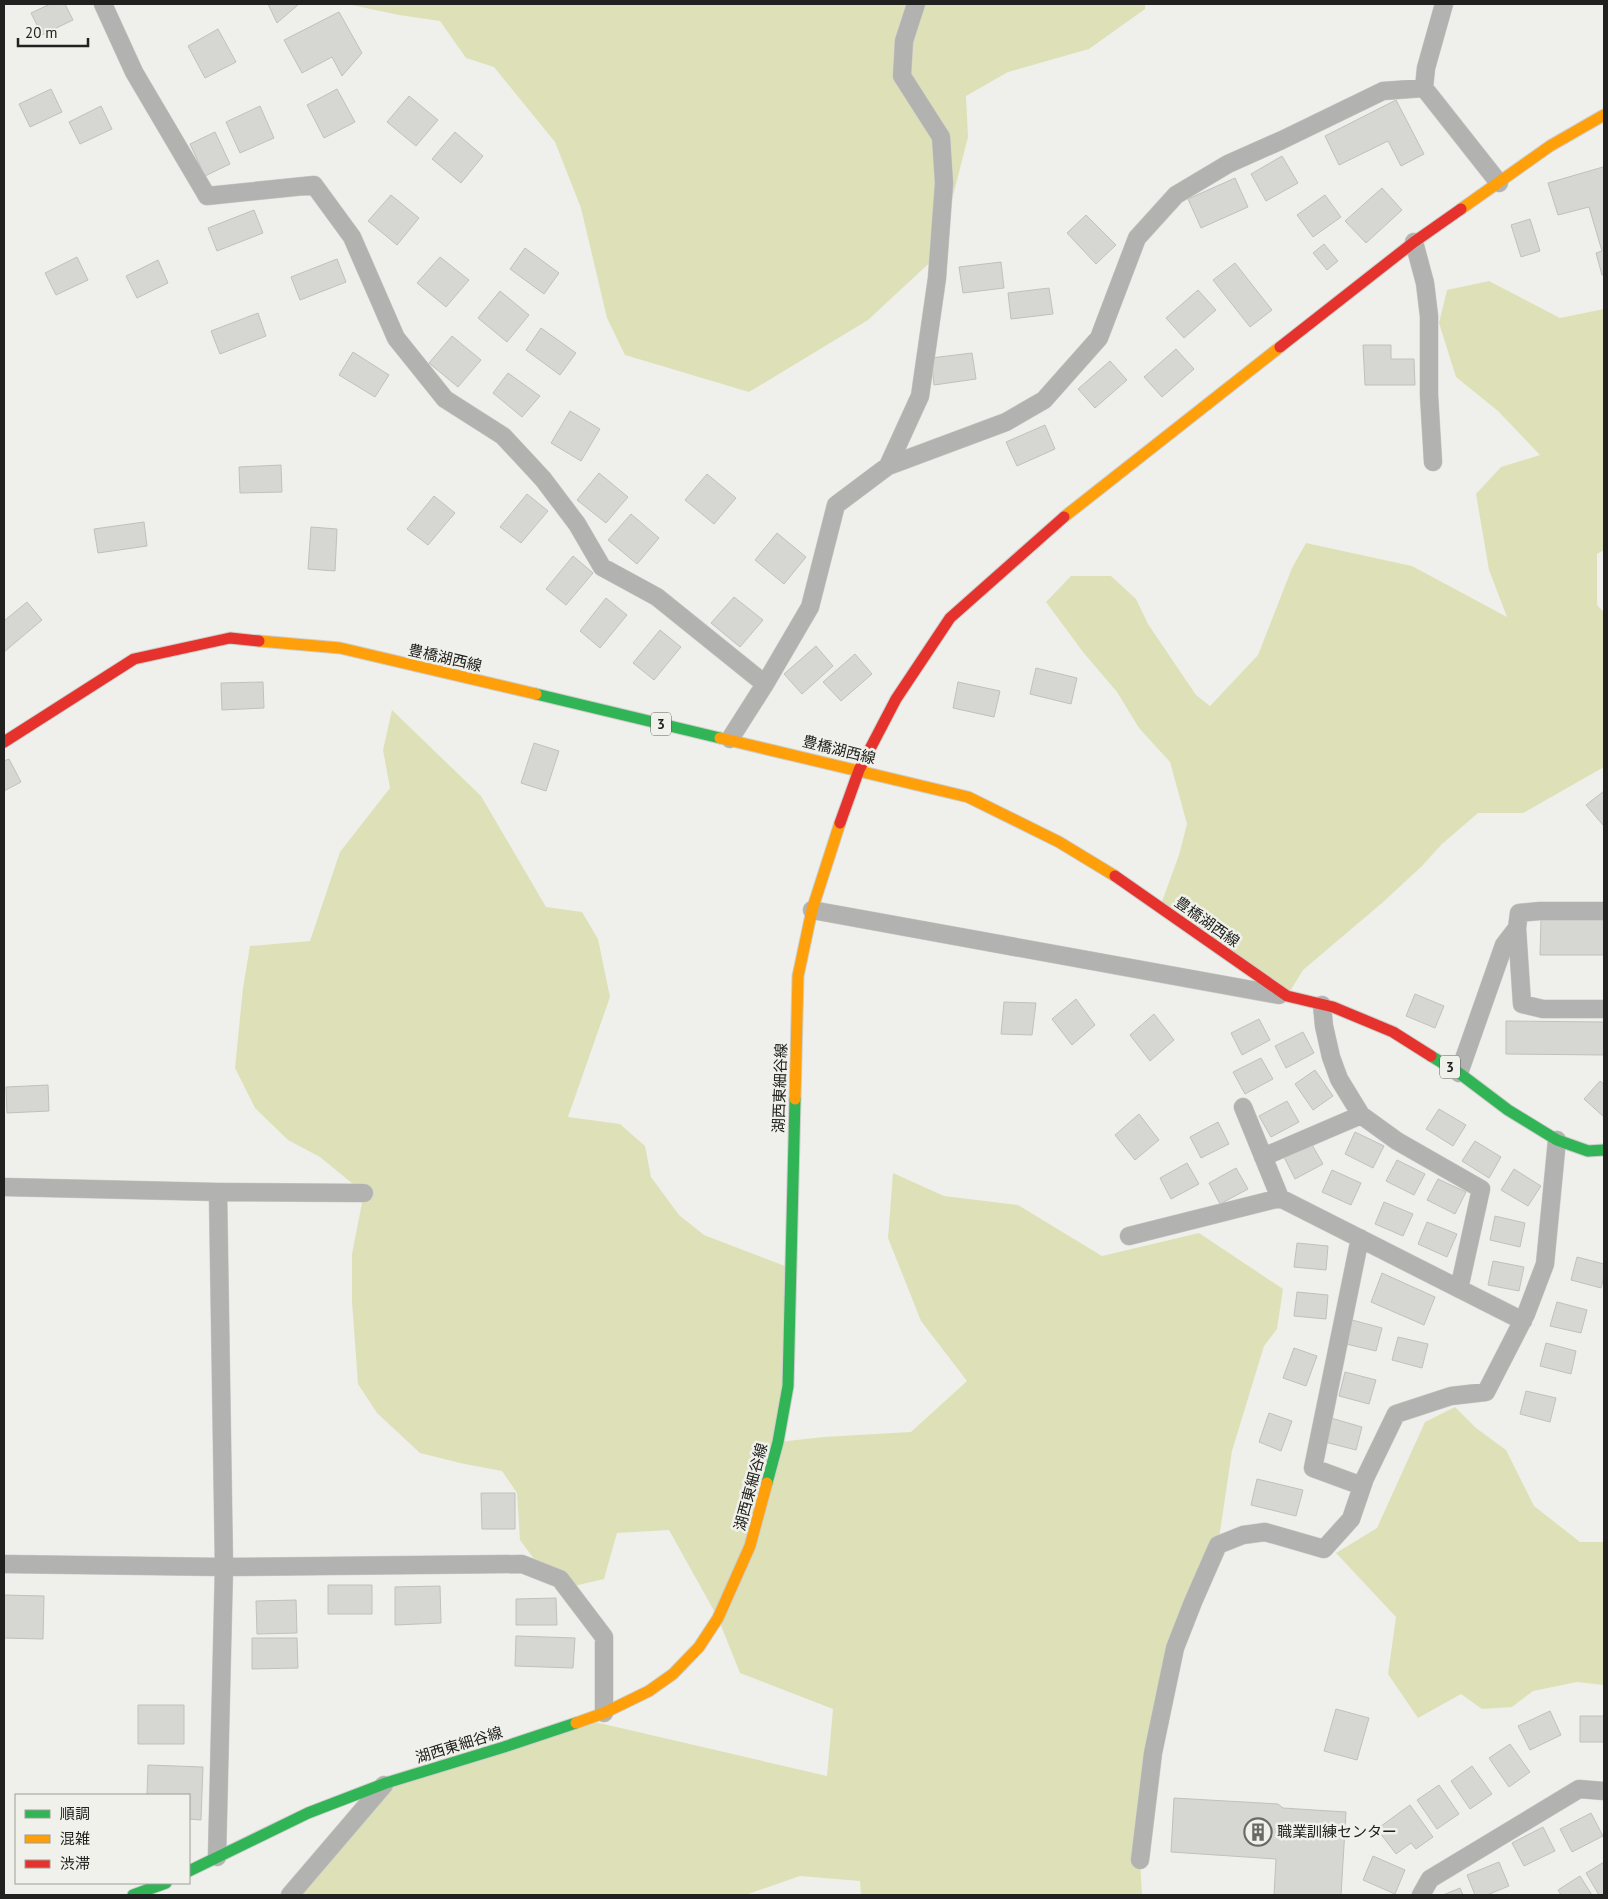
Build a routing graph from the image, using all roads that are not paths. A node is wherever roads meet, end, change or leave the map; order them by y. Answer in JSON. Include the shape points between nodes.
{"nodes":[{"id":1,"x":103,"y":4,"type":"edge"},
{"id":2,"x":916,"y":4,"type":"edge"},
{"id":3,"x":1444,"y":4,"type":"edge"},
{"id":4,"x":1424,"y":88,"type":"junction"},
{"id":5,"x":1604,"y":114,"type":"edge"},
{"id":6,"x":1499,"y":183,"type":"junction"},
{"id":7,"x":1414,"y":242,"type":"junction"},
{"id":8,"x":1433,"y":462,"type":"dead end"},
{"id":9,"x":888,"y":466,"type":"junction"},
{"id":10,"x":765,"y":684,"type":"junction"},
{"id":11,"x":730,"y":739,"type":"junction"},
{"id":12,"x":4,"y":742,"type":"edge"},
{"id":13,"x":859,"y":770,"type":"junction"},
{"id":14,"x":812,"y":910,"type":"junction"},
{"id":15,"x":1604,"y":911,"type":"edge"},
{"id":16,"x":1517,"y":928,"type":"junction"},
{"id":17,"x":1287,"y":996,"type":"junction"},
{"id":18,"x":1322,"y":1005,"type":"junction"},
{"id":19,"x":1604,"y":1009,"type":"edge"},
{"id":20,"x":1459,"y":1073,"type":"junction"},
{"id":21,"x":1243,"y":1107,"type":"dead end"},
{"id":22,"x":1361,"y":1115,"type":"junction"},
{"id":23,"x":1557,"y":1140,"type":"junction"},
{"id":24,"x":1604,"y":1150,"type":"edge"},
{"id":25,"x":1263,"y":1157,"type":"junction"},
{"id":26,"x":4,"y":1187,"type":"edge"},
{"id":27,"x":218,"y":1192,"type":"junction"},
{"id":28,"x":364,"y":1193,"type":"dead end"},
{"id":29,"x":1280,"y":1198,"type":"junction"},
{"id":30,"x":1130,"y":1236,"type":"dead end"},
{"id":31,"x":1360,"y":1238,"type":"junction"},
{"id":32,"x":1460,"y":1289,"type":"junction"},
{"id":33,"x":1523,"y":1321,"type":"junction"},
{"id":34,"x":1362,"y":1486,"type":"junction"},
{"id":35,"x":4,"y":1564,"type":"edge"},
{"id":36,"x":224,"y":1567,"type":"junction"},
{"id":37,"x":604,"y":1713,"type":"junction"},
{"id":38,"x":386,"y":1783,"type":"junction"},
{"id":39,"x":1604,"y":1791,"type":"edge"},
{"id":40,"x":217,"y":1857,"type":"junction"},
{"id":41,"x":1140,"y":1860,"type":"dead end"},
{"id":42,"x":190,"y":1870,"type":"edge"},
{"id":43,"x":163,"y":1884,"type":"edge"},
{"id":44,"x":133,"y":1895,"type":"edge"},
{"id":45,"x":290,"y":1895,"type":"edge"},
{"id":46,"x":1422,"y":1895,"type":"edge"}],
"edges":[{"from":1,"to":10,"type":"street","via":[[134,72],[207,196],[314,185],[352,237],[396,338],[445,399],[503,436],[543,479],[577,524],[602,568],[657,597]]},
{"from":2,"to":9,"type":"street","via":[[904,41],[902,76],[941,138],[944,183],[937,278],[920,396]]},
{"from":3,"to":4,"type":"street","via":[[1426,68]]},
{"from":4,"to":6,"type":"street"},
{"from":4,"to":9,"type":"street","via":[[1383,91],[1228,164],[1176,195],[1137,238],[1099,338],[1044,400],[1006,422]]},
{"from":5,"to":6,"type":"main road","name":"湖西東細谷線","via":[[1550,146]]},
{"from":6,"to":7,"type":"main road","name":"湖西東細谷線"},
{"from":7,"to":8,"type":"street","via":[[1425,283],[1429,316]]},
{"from":7,"to":13,"type":"main road","name":"湖西東細谷線","via":[[1058,521],[950,618],[896,699]]},
{"from":9,"to":10,"type":"street","via":[[836,505],[810,607]]},
{"from":10,"to":11,"type":"street"},
{"from":11,"to":12,"type":"main road","name":"豊橋湖西線","number":"3","via":[[340,648],[230,638],[134,659]]},
{"from":11,"to":13,"type":"main road","name":"豊橋湖西線","number":"3"},
{"from":13,"to":14,"type":"main road","name":"湖西東細谷線"},
{"from":13,"to":17,"type":"main road","name":"豊橋湖西線","number":"3","via":[[968,797],[1059,842],[1125,882]]},
{"from":14,"to":17,"type":"street"},
{"from":14,"to":37,"type":"main road","name":"湖西東細谷線","via":[[798,976],[788,1386],[778,1442],[750,1546],[718,1618],[699,1647],[672,1674],[649,1691]]},
{"from":15,"to":16,"type":"street","via":[[1519,913]]},
{"from":16,"to":19,"type":"street","via":[[1522,1004],[1544,1009]]},
{"from":16,"to":20,"type":"street","via":[[1504,945]]},
{"from":17,"to":18,"type":"main road","name":"豊橋湖西線","number":"3"},
{"from":18,"to":20,"type":"main road","name":"豊橋湖西線","number":"3","via":[[1394,1032]]},
{"from":18,"to":22,"type":"street","via":[[1331,1057],[1339,1079]]},
{"from":20,"to":23,"type":"main road","name":"豊橋湖西線","number":"3","via":[[1508,1110]]},
{"from":21,"to":25,"type":"street"},
{"from":22,"to":25,"type":"street"},
{"from":22,"to":32,"type":"street","via":[[1397,1141],[1481,1189]]},
{"from":23,"to":24,"type":"main road","name":"豊橋湖西線","number":"3","via":[[1588,1152]]},
{"from":23,"to":33,"type":"street","via":[[1545,1264]]},
{"from":25,"to":29,"type":"street"},
{"from":26,"to":27,"type":"street"},
{"from":27,"to":28,"type":"street"},
{"from":27,"to":36,"type":"street"},
{"from":29,"to":30,"type":"street"},
{"from":29,"to":31,"type":"street"},
{"from":31,"to":32,"type":"street"},
{"from":31,"to":34,"type":"street","via":[[1313,1468]]},
{"from":32,"to":33,"type":"street"},
{"from":33,"to":34,"type":"street","via":[[1486,1392],[1451,1396],[1396,1414]]},
{"from":34,"to":41,"type":"street","via":[[1351,1519],[1324,1549],[1265,1532],[1243,1535],[1218,1545],[1175,1648],[1153,1753]]},
{"from":35,"to":36,"type":"street"},
{"from":36,"to":37,"type":"street","via":[[522,1564],[560,1579],[604,1636]]},
{"from":36,"to":40,"type":"street"},
{"from":37,"to":38,"type":"main road","name":"湖西東細谷線"},
{"from":38,"to":40,"type":"main road","name":"湖西東細谷線","via":[[308,1813]]},
{"from":38,"to":45,"type":"street"},
{"from":39,"to":46,"type":"street","via":[[1579,1789],[1430,1879]]},
{"from":40,"to":42,"type":"main road","name":"湖西東細谷線"},
{"from":43,"to":44,"type":"main road"}]}
